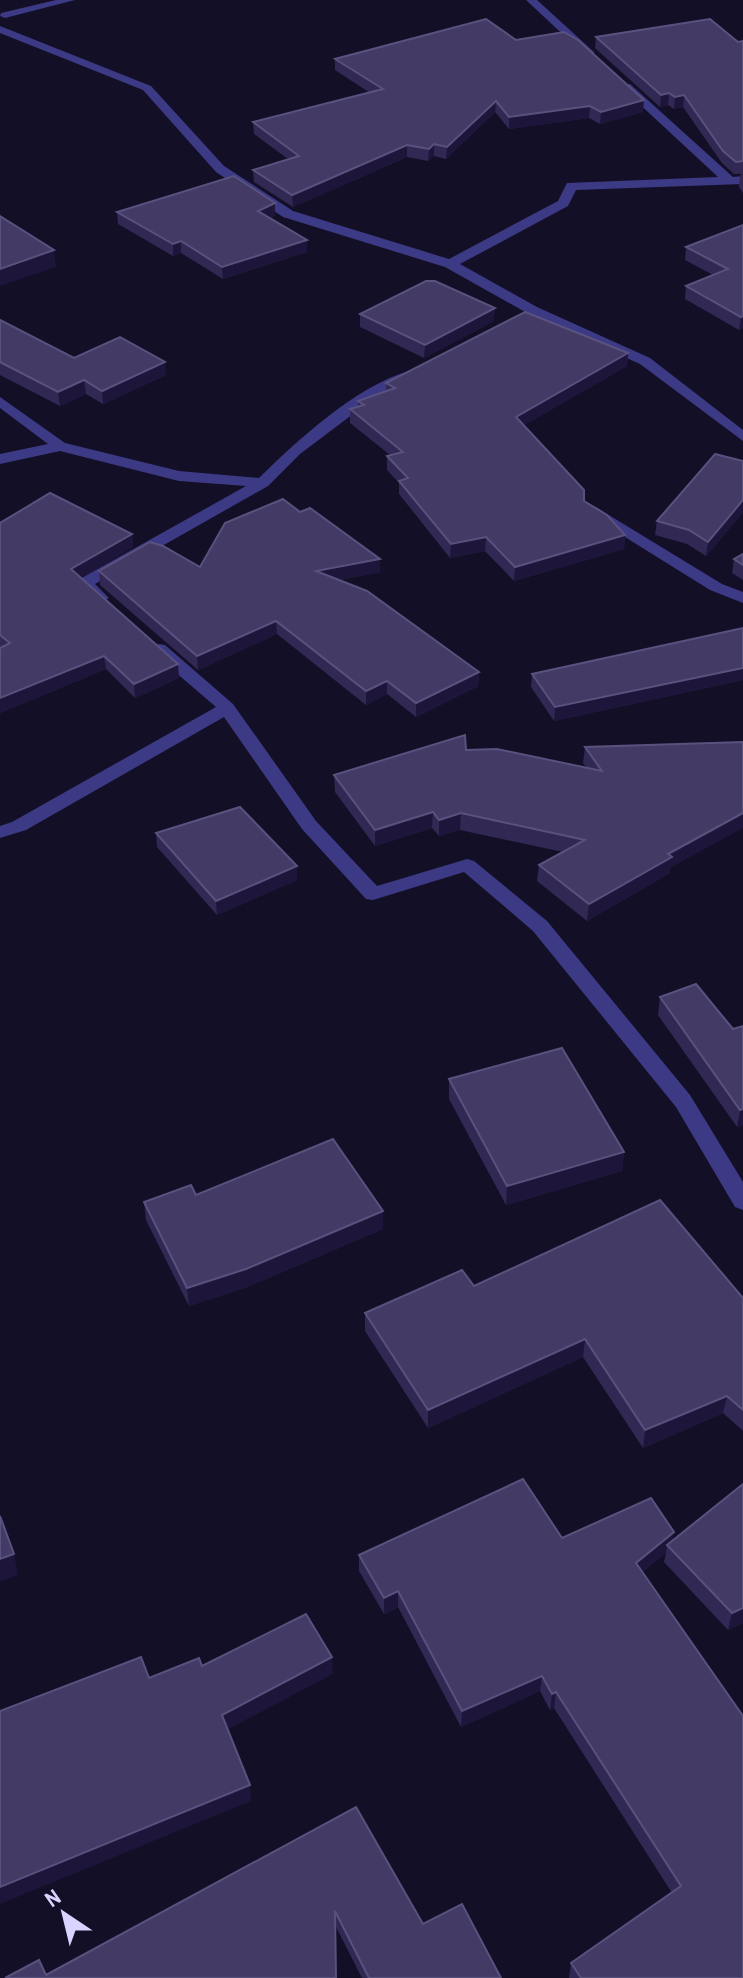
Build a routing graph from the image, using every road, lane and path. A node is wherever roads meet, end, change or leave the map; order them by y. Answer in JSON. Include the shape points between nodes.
{"nodes":[{"id":1,"x":70,"y":0,"type":"edge"},
{"id":2,"x":531,"y":0,"type":"edge"},
{"id":3,"x":5,"y":15,"type":"dead end"},
{"id":4,"x":0,"y":29,"type":"edge"},
{"id":5,"x":601,"y":64,"type":"edge"},
{"id":6,"x":613,"y":74,"type":"edge"},
{"id":7,"x":736,"y":180,"type":"edge"},
{"id":8,"x":450,"y":264,"type":"junction"},
{"id":9,"x":420,"y":369,"type":"edge"},
{"id":10,"x":0,"y":401,"type":"edge"},
{"id":11,"x":743,"y":437,"type":"edge"},
{"id":12,"x":60,"y":446,"type":"junction"},
{"id":13,"x":0,"y":459,"type":"edge"},
{"id":14,"x":263,"y":483,"type":"junction"},
{"id":15,"x":590,"y":509,"type":"edge"},
{"id":16,"x":743,"y":598,"type":"edge"},
{"id":17,"x":119,"y":614,"type":"edge"},
{"id":18,"x":143,"y":635,"type":"edge"},
{"id":19,"x":227,"y":708,"type":"junction"},
{"id":20,"x":0,"y":832,"type":"edge"},
{"id":21,"x":743,"y":1201,"type":"edge"}],
"edges":[{"from":1,"to":3,"type":"street"},
{"from":2,"to":5,"type":"street"},
{"from":4,"to":8,"type":"street","via":[[147,88],[220,169],[288,214]]},
{"from":6,"to":7,"type":"street"},
{"from":7,"to":8,"type":"street","via":[[571,186],[563,203]]},
{"from":8,"to":11,"type":"street","via":[[525,314],[645,361]]},
{"from":9,"to":14,"type":"street","via":[[364,399],[295,451]]},
{"from":10,"to":12,"type":"street"},
{"from":12,"to":13,"type":"street"},
{"from":12,"to":14,"type":"street","via":[[179,476]]},
{"from":14,"to":17,"type":"street","via":[[84,583]]},
{"from":15,"to":16,"type":"street","via":[[716,587]]},
{"from":18,"to":19,"type":"street"},
{"from":19,"to":20,"type":"street"},
{"from":19,"to":21,"type":"street","via":[[309,825],[373,894],[467,865],[540,926],[683,1101]]}]}
